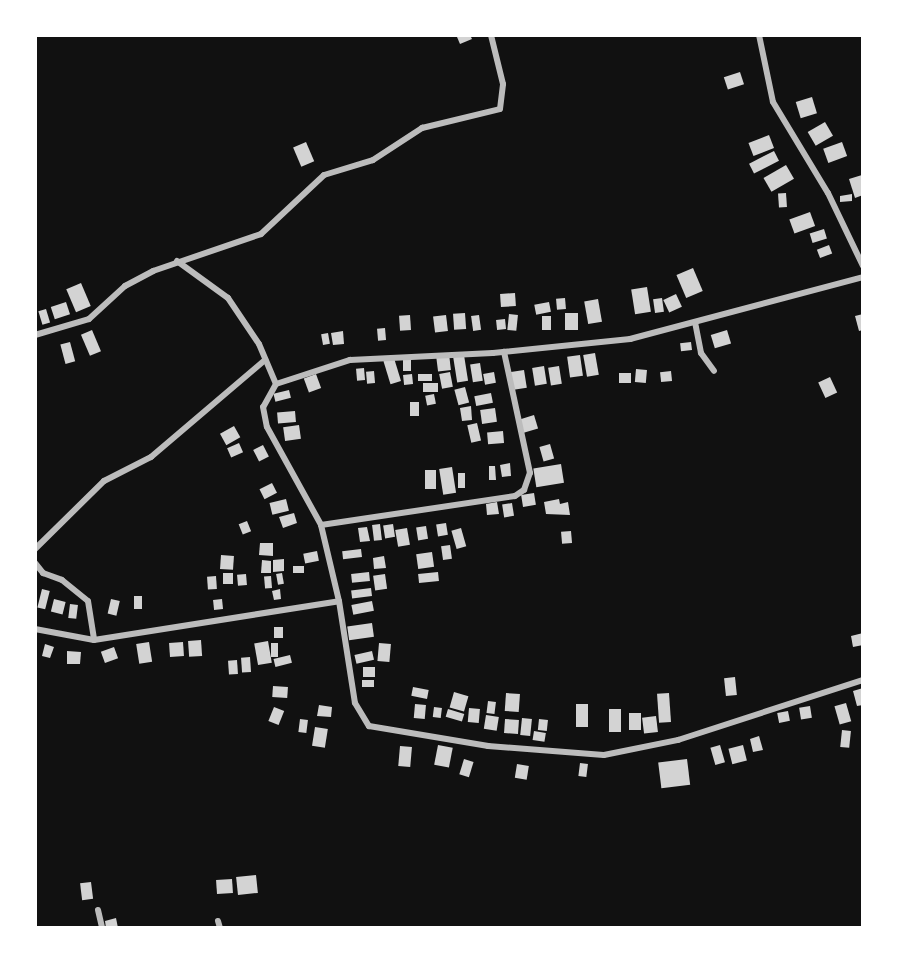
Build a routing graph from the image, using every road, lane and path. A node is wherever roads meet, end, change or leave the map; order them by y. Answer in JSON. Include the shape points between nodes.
{"nodes":[{"id":1,"x":491,"y":35,"type":"edge"},
{"id":2,"x":759,"y":35,"type":"edge"},
{"id":3,"x":177,"y":261,"type":"junction"},
{"id":4,"x":863,"y":266,"type":"edge"},
{"id":5,"x":863,"y":277,"type":"edge"},
{"id":6,"x":695,"y":322,"type":"junction"},
{"id":7,"x":35,"y":335,"type":"edge"},
{"id":8,"x":504,"y":352,"type":"junction"},
{"id":9,"x":265,"y":360,"type":"junction"},
{"id":10,"x":714,"y":371,"type":"dead end"},
{"id":11,"x":276,"y":384,"type":"junction"},
{"id":12,"x":321,"y":525,"type":"junction"},
{"id":13,"x":35,"y":549,"type":"edge"},
{"id":14,"x":35,"y":563,"type":"edge"},
{"id":15,"x":339,"y":601,"type":"junction"},
{"id":16,"x":35,"y":629,"type":"edge"},
{"id":17,"x":94,"y":640,"type":"junction"},
{"id":18,"x":863,"y":680,"type":"edge"},
{"id":19,"x":98,"y":910,"type":"dead end"},
{"id":20,"x":102,"y":928,"type":"edge"}],
"edges":[{"from":1,"to":3,"type":"street","via":[[503,84],[500,109],[422,128],[373,160],[311,184],[261,234]]},
{"from":2,"to":4,"type":"street","via":[[773,102],[828,192]]},
{"from":3,"to":7,"type":"street","via":[[133,281],[89,319]]},
{"from":3,"to":9,"type":"street","via":[[228,298]]},
{"from":5,"to":6,"type":"street"},
{"from":6,"to":8,"type":"street","via":[[630,339]]},
{"from":6,"to":10,"type":"street","via":[[701,353]]},
{"from":8,"to":11,"type":"street","via":[[350,360]]},
{"from":8,"to":12,"type":"street","via":[[530,473],[524,490],[515,496]]},
{"from":9,"to":11,"type":"street"},
{"from":9,"to":13,"type":"street","via":[[151,457],[104,481]]},
{"from":11,"to":12,"type":"street","via":[[263,407],[267,427]]},
{"from":12,"to":15,"type":"street"},
{"from":14,"to":17,"type":"street","via":[[88,601]]},
{"from":15,"to":17,"type":"street"},
{"from":15,"to":18,"type":"street","via":[[358,714],[376,730],[420,737],[563,755],[632,752]]},
{"from":16,"to":17,"type":"street"},
{"from":19,"to":20,"type":"street"}]}
